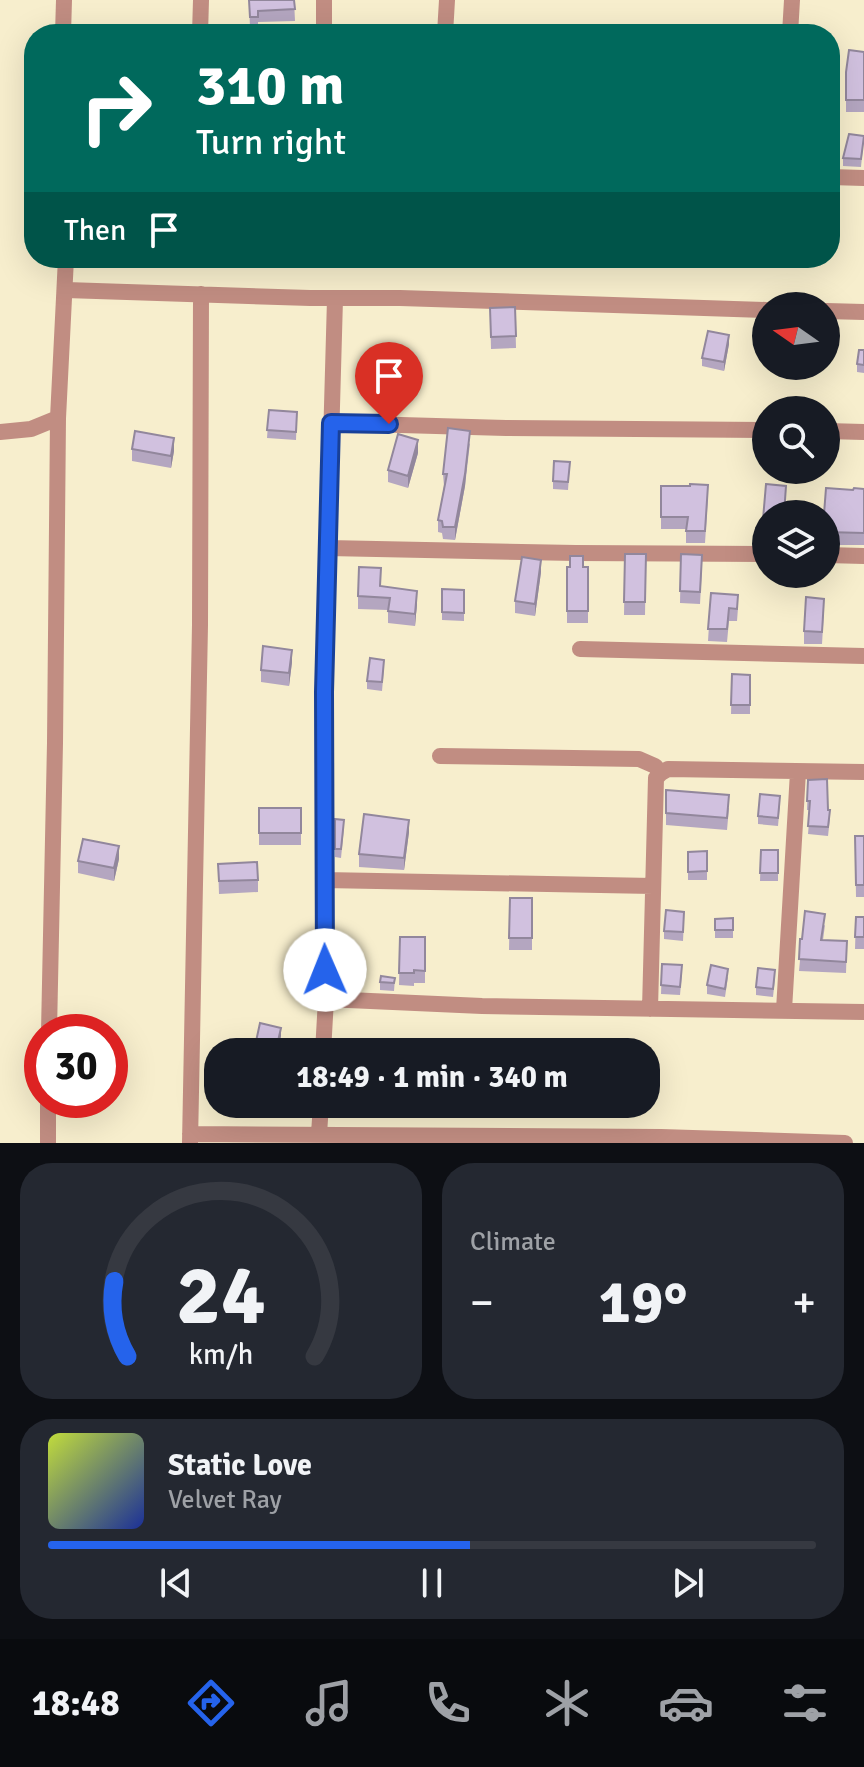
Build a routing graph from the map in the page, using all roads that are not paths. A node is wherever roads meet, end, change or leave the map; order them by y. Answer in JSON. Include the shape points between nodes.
{"nodes":[{"id":1,"x":64,"y":0,"type":"edge"},
{"id":2,"x":201,"y":0,"type":"edge"},
{"id":3,"x":324,"y":0,"type":"edge"},
{"id":4,"x":447,"y":0,"type":"edge"},
{"id":5,"x":792,"y":0,"type":"edge"},
{"id":6,"x":63,"y":24,"type":"edge"},
{"id":7,"x":200,"y":24,"type":"edge"},
{"id":8,"x":324,"y":24,"type":"edge"},
{"id":9,"x":446,"y":24,"type":"edge"},
{"id":10,"x":791,"y":24,"type":"edge"},
{"id":11,"x":840,"y":177,"type":"edge"},
{"id":12,"x":864,"y":178,"type":"edge"},
{"id":13,"x":66,"y":268,"type":"edge"},
{"id":14,"x":66,"y":290,"type":"junction"},
{"id":15,"x":201,"y":294,"type":"junction"},
{"id":16,"x":335,"y":299,"type":"junction"},
{"id":17,"x":752,"y":310,"type":"edge"},
{"id":18,"x":840,"y":311,"type":"edge"},
{"id":19,"x":864,"y":312,"type":"edge"},
{"id":20,"x":58,"y":418,"type":"junction"},
{"id":21,"x":331,"y":423,"type":"junction"},
{"id":22,"x":752,"y":430,"type":"edge"},
{"id":23,"x":840,"y":431,"type":"edge"},
{"id":24,"x":0,"y":432,"type":"edge"},
{"id":25,"x":864,"y":432,"type":"edge"},
{"id":26,"x":328,"y":548,"type":"junction"},
{"id":27,"x":752,"y":554,"type":"edge"},
{"id":28,"x":840,"y":555,"type":"edge"},
{"id":29,"x":864,"y":556,"type":"edge"},
{"id":30,"x":580,"y":649,"type":"dead end"},
{"id":31,"x":864,"y":656,"type":"edge"},
{"id":32,"x":440,"y":756,"type":"dead end"},
{"id":33,"x":798,"y":772,"type":"junction"},
{"id":34,"x":864,"y":772,"type":"edge"},
{"id":35,"x":661,"y":773,"type":"junction"},
{"id":36,"x":324,"y":880,"type":"junction"},
{"id":37,"x":653,"y":886,"type":"junction"},
{"id":38,"x":326,"y":999,"type":"junction"},
{"id":39,"x":650,"y":1009,"type":"junction"},
{"id":40,"x":784,"y":1010,"type":"junction"},
{"id":41,"x":864,"y":1012,"type":"edge"},
{"id":42,"x":49,"y":1014,"type":"edge"},
{"id":43,"x":324,"y":1038,"type":"edge"},
{"id":44,"x":48,"y":1118,"type":"edge"},
{"id":45,"x":320,"y":1118,"type":"edge"},
{"id":46,"x":319,"y":1134,"type":"junction"},
{"id":47,"x":190,"y":1138,"type":"edge"},
{"id":48,"x":719,"y":1141,"type":"edge"},
{"id":49,"x":48,"y":1143,"type":"edge"},
{"id":50,"x":845,"y":1143,"type":"edge"}],
"edges":[{"from":1,"to":6,"type":"street"},
{"from":2,"to":7,"type":"street"},
{"from":3,"to":8,"type":"street"},
{"from":4,"to":9,"type":"street"},
{"from":5,"to":10,"type":"street"},
{"from":11,"to":12,"type":"street"},
{"from":13,"to":14,"type":"street"},
{"from":14,"to":15,"type":"street"},
{"from":14,"to":20,"type":"street"},
{"from":15,"to":16,"type":"street"},
{"from":15,"to":47,"type":"street"},
{"from":16,"to":17,"type":"street"},
{"from":16,"to":21,"type":"street"},
{"from":18,"to":19,"type":"street"},
{"from":20,"to":24,"type":"street","via":[[31,429]]},
{"from":20,"to":42,"type":"street"},
{"from":21,"to":22,"type":"street"},
{"from":21,"to":26,"type":"street"},
{"from":23,"to":25,"type":"street"},
{"from":26,"to":27,"type":"street"},
{"from":26,"to":36,"type":"street"},
{"from":28,"to":29,"type":"street"},
{"from":30,"to":31,"type":"street"},
{"from":32,"to":35,"type":"street","via":[[639,759]]},
{"from":33,"to":34,"type":"street"},
{"from":33,"to":35,"type":"street"},
{"from":33,"to":40,"type":"street"},
{"from":35,"to":37,"type":"street","via":[[655,785]]},
{"from":36,"to":37,"type":"street"},
{"from":36,"to":38,"type":"street"},
{"from":37,"to":39,"type":"street"},
{"from":38,"to":39,"type":"street"},
{"from":38,"to":43,"type":"street"},
{"from":39,"to":40,"type":"street"},
{"from":40,"to":41,"type":"street"},
{"from":44,"to":49,"type":"street"},
{"from":45,"to":46,"type":"street"},
{"from":46,"to":47,"type":"street"},
{"from":46,"to":48,"type":"street"},
{"from":48,"to":50,"type":"street"}]}
